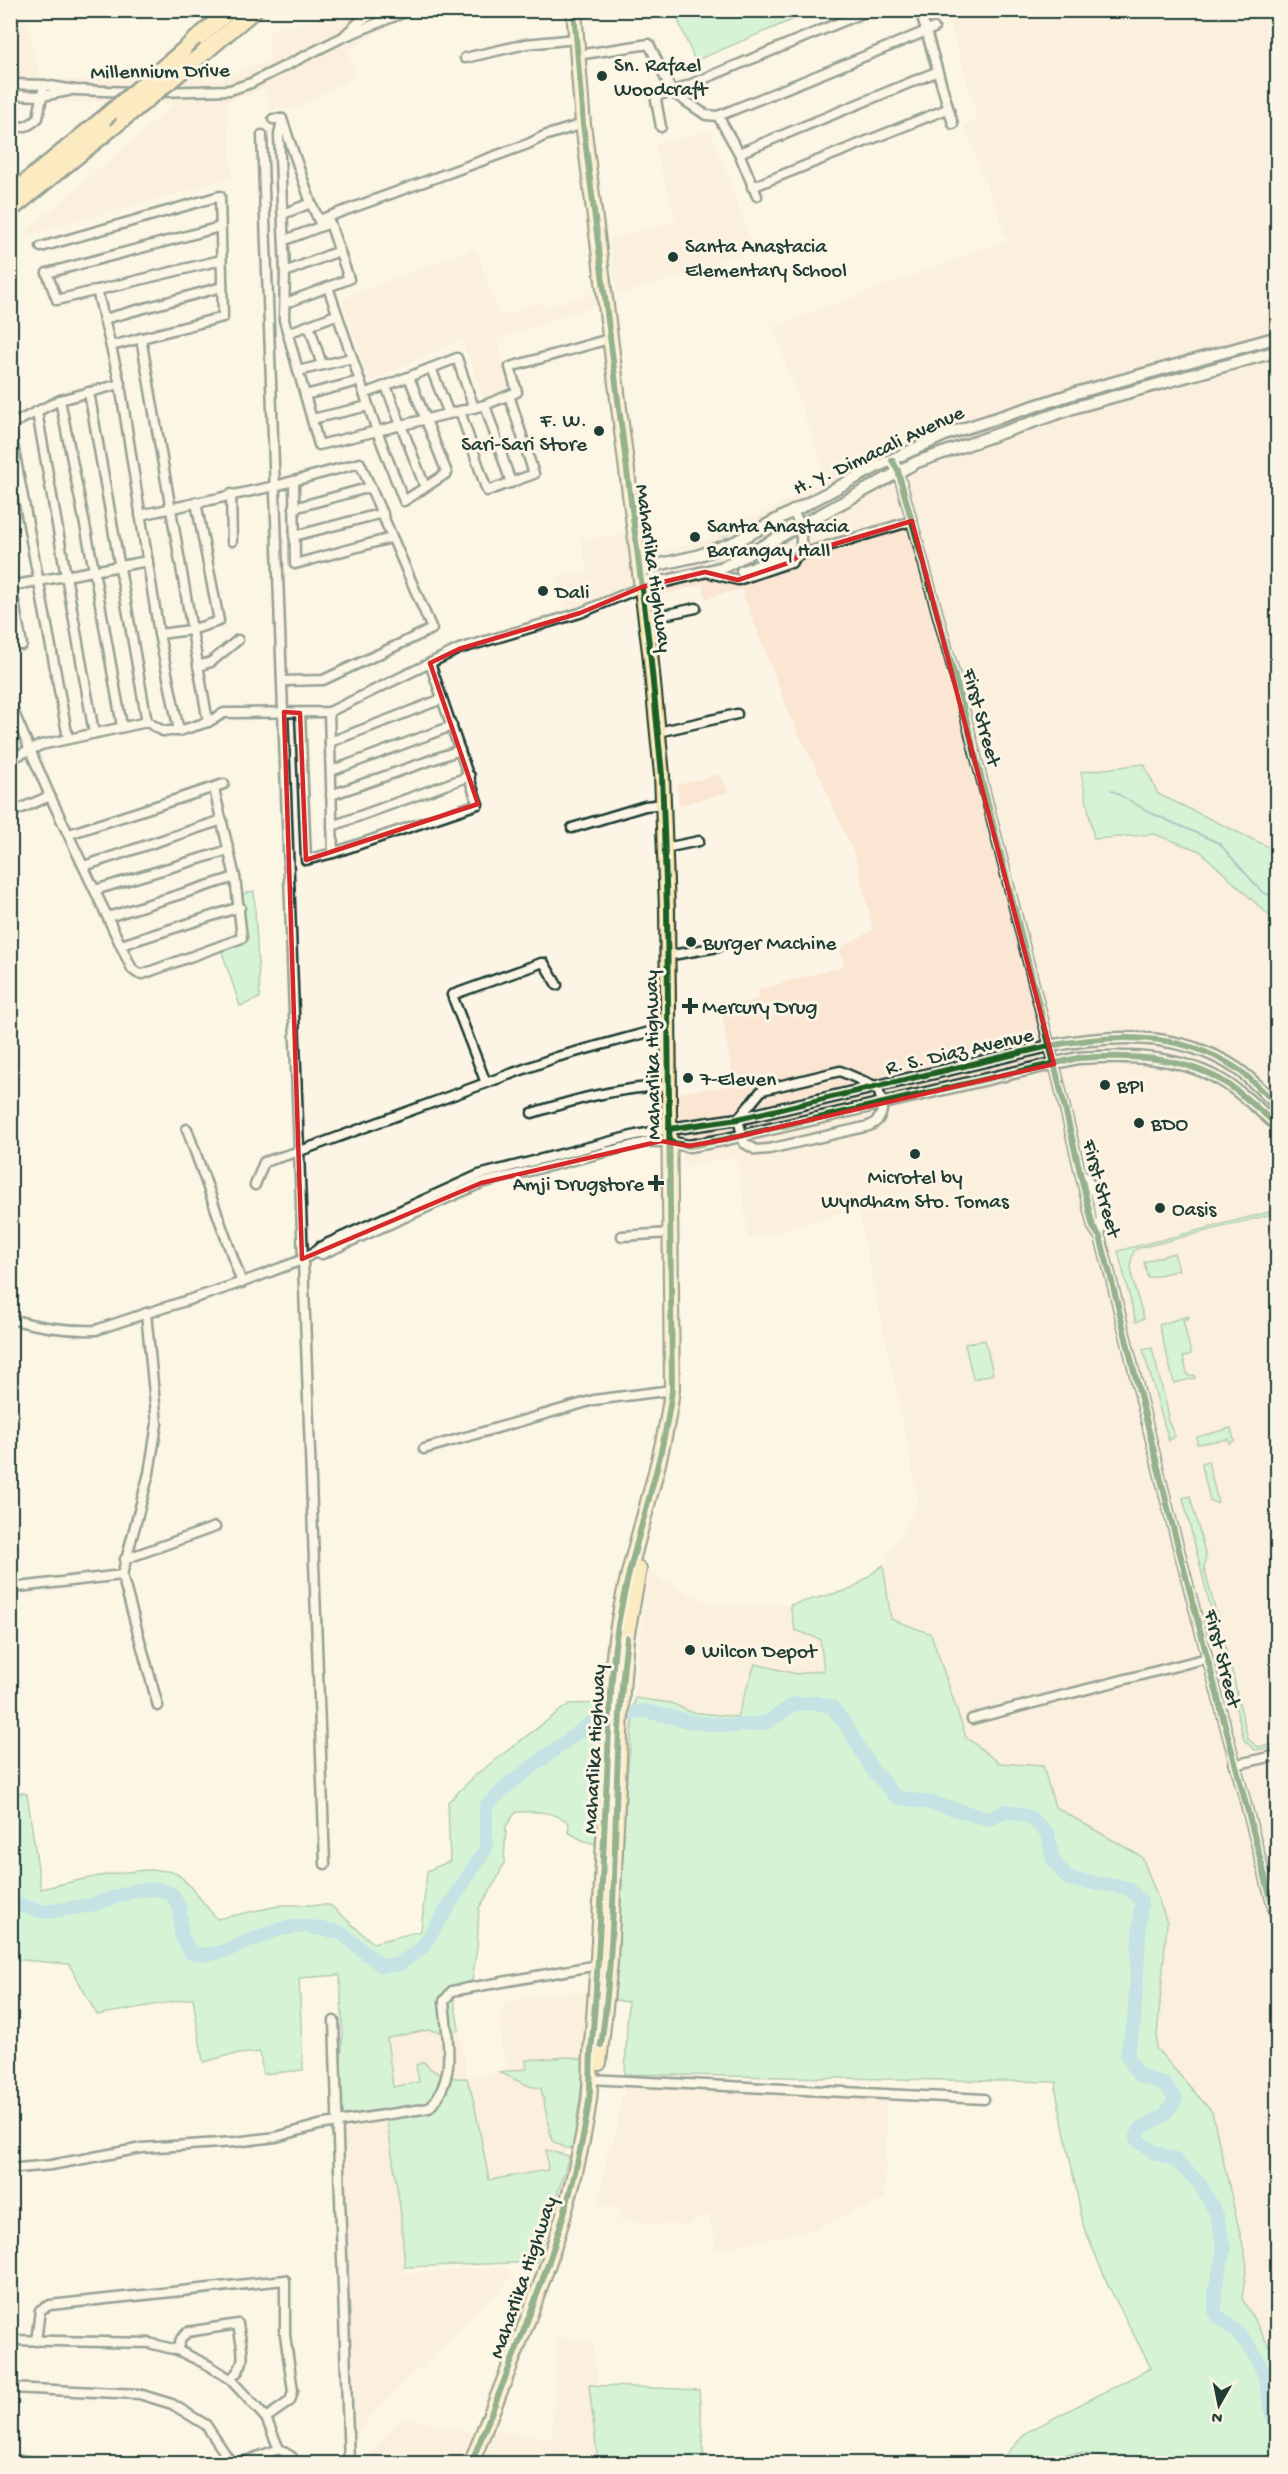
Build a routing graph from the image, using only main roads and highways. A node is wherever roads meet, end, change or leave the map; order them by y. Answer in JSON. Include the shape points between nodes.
{"nodes":[{"id":1,"x":254,"y":10,"type":"edge"},
{"id":2,"x":574,"y":10,"type":"edge"},
{"id":3,"x":230,"y":11,"type":"edge"},
{"id":4,"x":10,"y":195,"type":"edge"},
{"id":5,"x":10,"y":210,"type":"edge"},
{"id":6,"x":614,"y":1751,"type":"junction"},
{"id":7,"x":592,"y":2080,"type":"junction"},
{"id":8,"x":471,"y":2463,"type":"edge"}],
"edges":[{"from":1,"to":5,"type":"highway","bridge":true},
{"from":2,"to":6,"type":"highway","name":"Maharlika Highway","via":[[609,339],[658,732],[665,848],[672,1390],[617,1636]]},
{"from":3,"to":4,"type":"highway","bridge":true},
{"from":6,"to":7,"type":"highway","name":"Maharlika Highway"},
{"from":6,"to":7,"type":"highway","name":"Maharlika Highway","via":[[610,1964],[607,2007]]},
{"from":7,"to":8,"type":"highway","name":"Maharlika Highway","via":[[575,2168],[552,2250]]}]}
